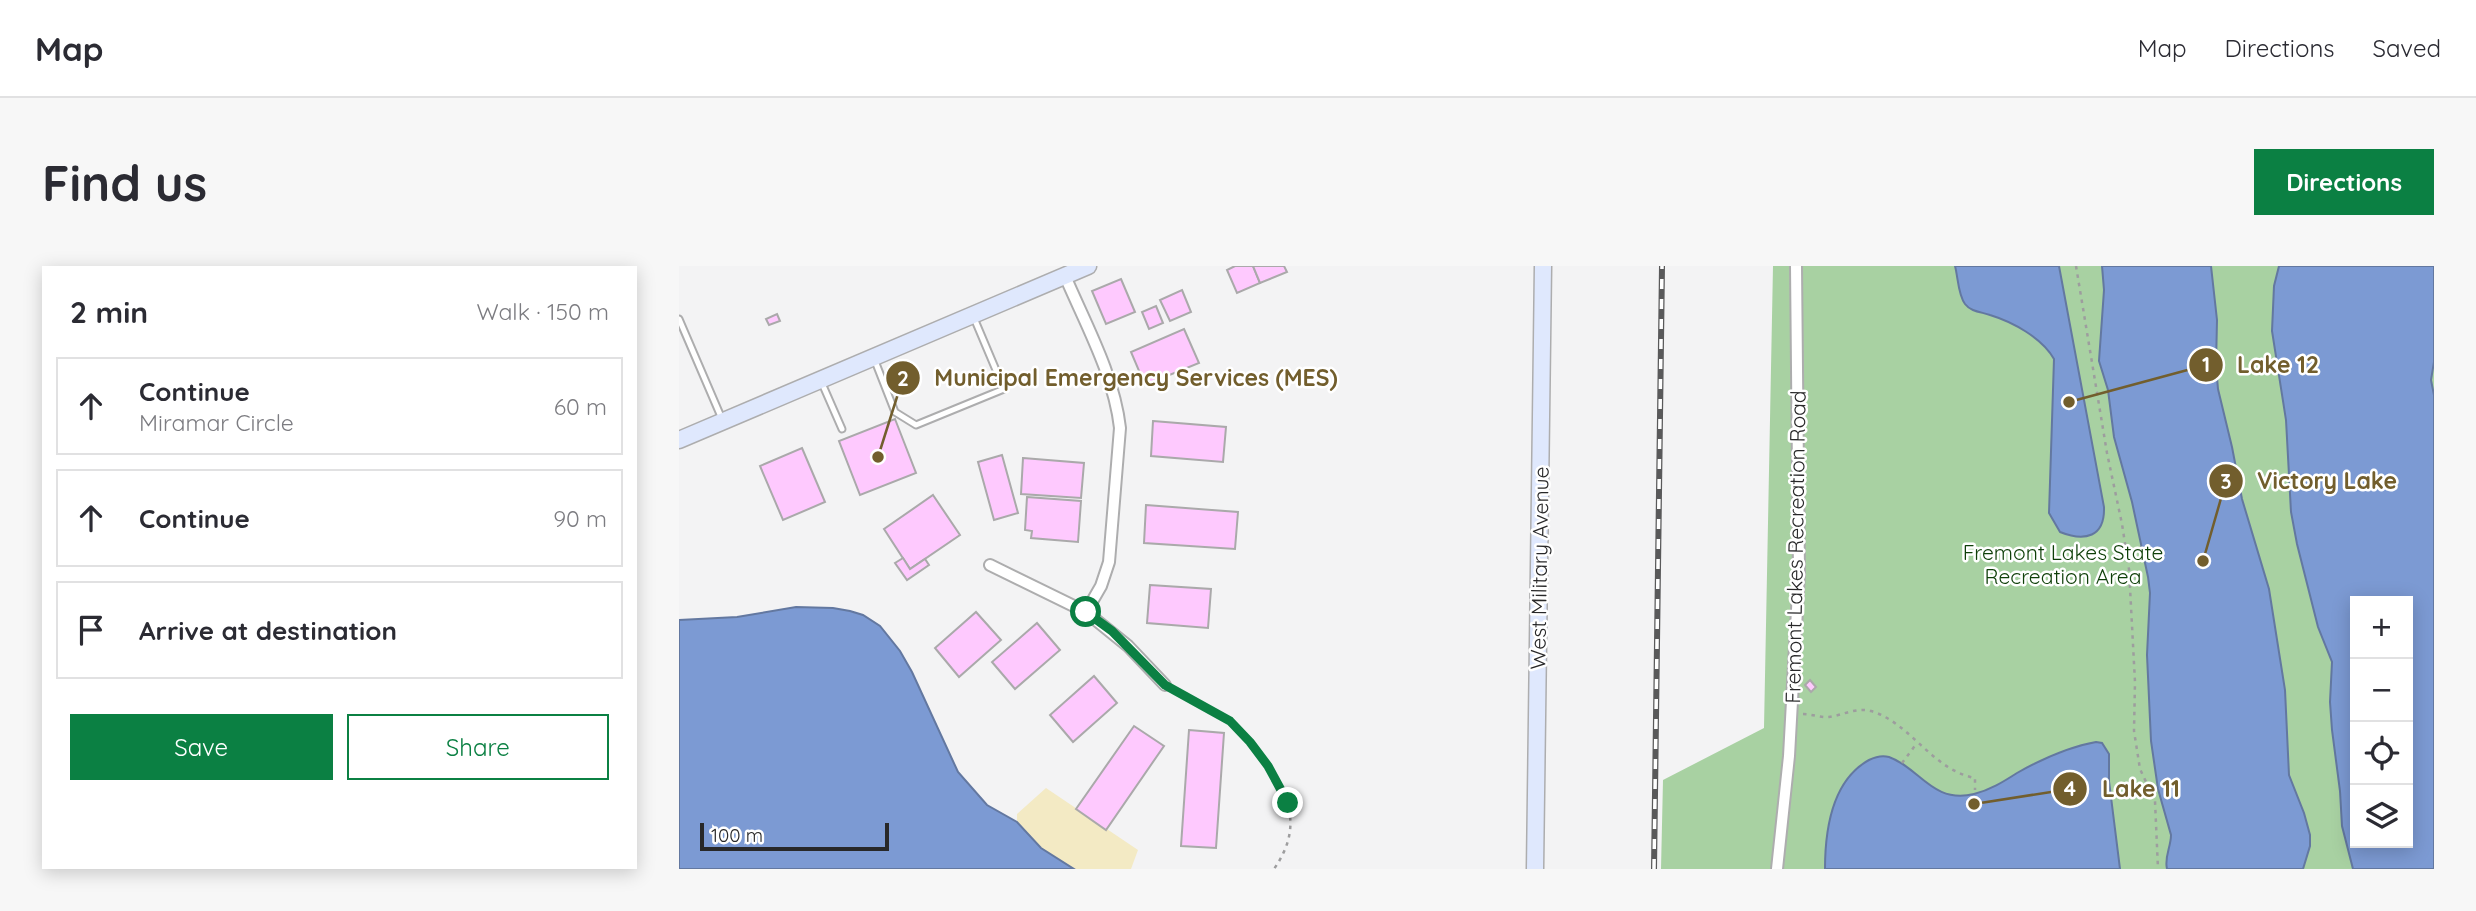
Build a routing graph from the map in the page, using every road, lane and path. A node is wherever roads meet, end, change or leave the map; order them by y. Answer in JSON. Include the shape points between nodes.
{"nodes":[{"id":1,"x":1088,"y":266,"type":"edge"},
{"id":2,"x":1543,"y":266,"type":"edge"},
{"id":3,"x":1796,"y":266,"type":"edge"},
{"id":4,"x":2076,"y":266,"type":"edge"},
{"id":5,"x":1065,"y":276,"type":"junction"},
{"id":6,"x":973,"y":315,"type":"junction"},
{"id":7,"x":679,"y":319,"type":"edge"},
{"id":8,"x":873,"y":358,"type":"junction"},
{"id":9,"x":821,"y":380,"type":"junction"},
{"id":10,"x":723,"y":422,"type":"junction"},
{"id":11,"x":842,"y":429,"type":"dead end"},
{"id":12,"x":679,"y":440,"type":"edge"},
{"id":13,"x":990,"y":565,"type":"dead end"},
{"id":14,"x":1086,"y":612,"type":"junction"},
{"id":15,"x":1165,"y":685,"type":"joint"},
{"id":16,"x":1792,"y":714,"type":"junction"},
{"id":17,"x":1917,"y":743,"type":"junction"},
{"id":18,"x":1902,"y":762,"type":"dead end"},
{"id":19,"x":1975,"y":790,"type":"dead end"},
{"id":20,"x":1274,"y":869,"type":"edge"},
{"id":21,"x":1535,"y":869,"type":"edge"},
{"id":22,"x":1777,"y":869,"type":"edge"},
{"id":23,"x":2158,"y":869,"type":"edge"}],
"edges":[{"from":1,"to":5,"type":"street"},
{"from":2,"to":21,"type":"street","name":"West Military Avenue"},
{"from":3,"to":16,"type":"street","name":"Fremont Lakes Recreation Road","via":[[1800,525]]},
{"from":4,"to":23,"type":"path","via":[[2129,569],[2134,731],[2140,769],[2155,801]]},
{"from":5,"to":6,"type":"street"},
{"from":5,"to":14,"type":"street","via":[[1114,397],[1119,428],[1110,555],[1106,575]]},
{"from":6,"to":8,"type":"street"},
{"from":6,"to":8,"type":"lane","via":[[1004,389],[916,425],[895,412]]},
{"from":7,"to":10,"type":"lane"},
{"from":8,"to":9,"type":"street"},
{"from":9,"to":10,"type":"street"},
{"from":9,"to":11,"type":"lane"},
{"from":10,"to":12,"type":"street"},
{"from":13,"to":14,"type":"street"},
{"from":14,"to":15,"type":"street","via":[[1112,631]]},
{"from":15,"to":20,"type":"path","via":[[1230,721],[1282,788],[1291,813],[1289,838]]},
{"from":16,"to":17,"type":"path","via":[[1824,717],[1868,710]]},
{"from":16,"to":22,"type":"street","name":"Fremont Lakes Recreation Road"},
{"from":17,"to":18,"type":"path"},
{"from":17,"to":19,"type":"path","via":[[1948,768],[1975,778]]}]}
